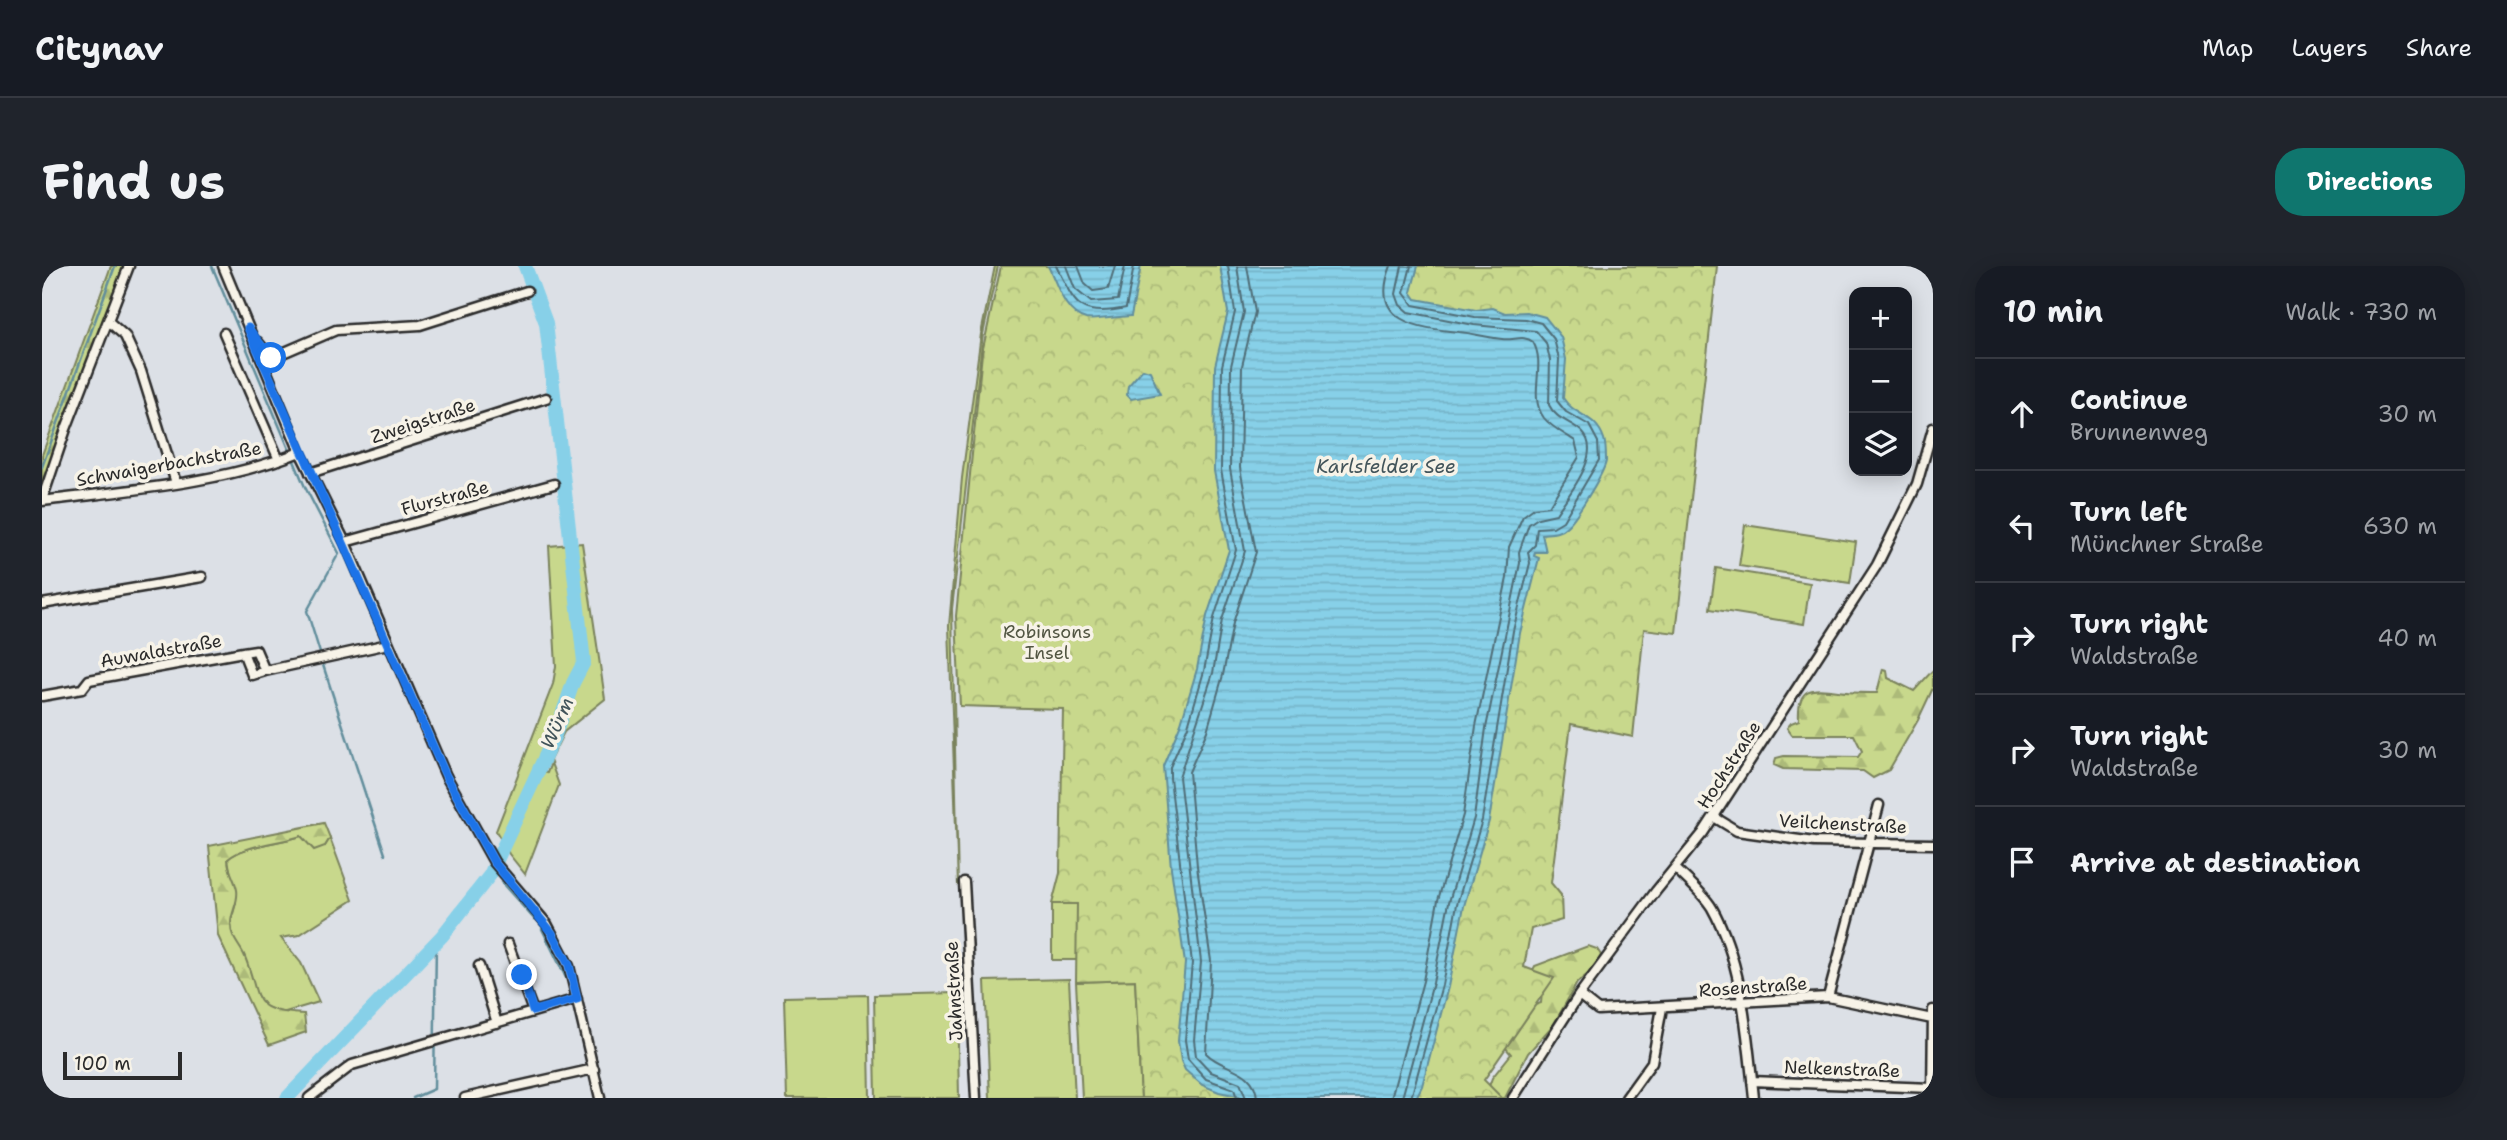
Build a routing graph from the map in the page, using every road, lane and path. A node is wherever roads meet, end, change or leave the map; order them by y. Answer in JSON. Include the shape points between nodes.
{"nodes":[{"id":1,"x":128,"y":266,"type":"edge"},
{"id":2,"x":223,"y":266,"type":"edge"},
{"id":3,"x":527,"y":291,"type":"dead end"},
{"id":4,"x":108,"y":321,"type":"junction"},
{"id":5,"x":248,"y":328,"type":"junction"},
{"id":6,"x":224,"y":333,"type":"dead end"},
{"id":7,"x":546,"y":398,"type":"dead end"},
{"id":8,"x":1933,"y":428,"type":"edge"},
{"id":9,"x":300,"y":452,"type":"junction"},
{"id":10,"x":279,"y":460,"type":"junction"},
{"id":11,"x":310,"y":473,"type":"junction"},
{"id":12,"x":176,"y":483,"type":"junction"},
{"id":13,"x":554,"y":484,"type":"dead end"},
{"id":14,"x":42,"y":501,"type":"edge"},
{"id":15,"x":345,"y":542,"type":"junction"},
{"id":16,"x":202,"y":577,"type":"dead end"},
{"id":17,"x":42,"y":604,"type":"edge"},
{"id":18,"x":388,"y":644,"type":"junction"},
{"id":19,"x":243,"y":652,"type":"junction"},
{"id":20,"x":265,"y":671,"type":"junction"},
{"id":21,"x":44,"y":694,"type":"edge"},
{"id":22,"x":1879,"y":805,"type":"dead end"},
{"id":23,"x":1714,"y":817,"type":"junction"},
{"id":24,"x":1869,"y":842,"type":"junction"},
{"id":25,"x":1933,"y":844,"type":"edge"},
{"id":26,"x":1675,"y":868,"type":"junction"},
{"id":27,"x":964,"y":882,"type":"dead end"},
{"id":28,"x":508,"y":944,"type":"dead end"},
{"id":29,"x":479,"y":966,"type":"dead end"},
{"id":30,"x":1579,"y":995,"type":"junction"},
{"id":31,"x":1828,"y":997,"type":"junction"},
{"id":32,"x":577,"y":999,"type":"junction"},
{"id":33,"x":1741,"y":1004,"type":"junction"},
{"id":34,"x":1662,"y":1008,"type":"junction"},
{"id":35,"x":533,"y":1011,"type":"junction"},
{"id":36,"x":1932,"y":1015,"type":"edge"},
{"id":37,"x":496,"y":1023,"type":"junction"},
{"id":38,"x":594,"y":1069,"type":"junction"},
{"id":39,"x":1752,"y":1082,"type":"junction"},
{"id":40,"x":1932,"y":1088,"type":"edge"},
{"id":41,"x":469,"y":1097,"type":"edge"},
{"id":42,"x":309,"y":1098,"type":"edge"},
{"id":43,"x":600,"y":1098,"type":"edge"},
{"id":44,"x":976,"y":1098,"type":"edge"},
{"id":45,"x":1513,"y":1098,"type":"edge"},
{"id":46,"x":1626,"y":1098,"type":"edge"},
{"id":47,"x":1754,"y":1098,"type":"edge"},
{"id":48,"x":1932,"y":1098,"type":"edge"}],
"edges":[{"from":1,"to":4,"type":"street"},
{"from":2,"to":5,"type":"street"},
{"from":3,"to":5,"type":"street","via":[[420,326],[335,330],[271,358]]},
{"from":4,"to":12,"type":"street","via":[[125,335],[141,371]]},
{"from":4,"to":14,"type":"street"},
{"from":5,"to":9,"type":"street"},
{"from":6,"to":10,"type":"street"},
{"from":7,"to":11,"type":"street","name":"Zweigstraße"},
{"from":8,"to":23,"type":"street","name":"Hochstraße","via":[[1917,484],[1877,565]]},
{"from":9,"to":10,"type":"street","name":"Schwaigerbachstraße"},
{"from":9,"to":11,"type":"street"},
{"from":10,"to":12,"type":"street","name":"Schwaigerbachstraße"},
{"from":11,"to":15,"type":"street"},
{"from":12,"to":14,"type":"street","name":"Schwaigerbachstraße"},
{"from":13,"to":15,"type":"street","name":"Flurstraße"},
{"from":15,"to":18,"type":"street"},
{"from":16,"to":17,"type":"street"},
{"from":18,"to":20,"type":"street"},
{"from":18,"to":32,"type":"street","via":[[446,776],[494,862],[552,933],[569,965]]},
{"from":19,"to":20,"type":"street","name":"Auwaldstraße","via":[[256,650]]},
{"from":19,"to":20,"type":"street","name":"Auwaldstraße","via":[[252,675]]},
{"from":19,"to":21,"type":"street","name":"Auwaldstraße","via":[[89,680],[82,690]]},
{"from":22,"to":24,"type":"street"},
{"from":23,"to":24,"type":"street","name":"Veilchenstraße","via":[[1737,831],[1814,842]]},
{"from":23,"to":26,"type":"street","name":"Hochstraße"},
{"from":24,"to":25,"type":"street","name":"Veilchenstraße"},
{"from":24,"to":31,"type":"street"},
{"from":26,"to":30,"type":"street","name":"Hochstraße"},
{"from":26,"to":33,"type":"street","via":[[1711,906],[1727,942]]},
{"from":27,"to":44,"type":"street","name":"Jahnstraße"},
{"from":28,"to":35,"type":"street"},
{"from":29,"to":37,"type":"street"},
{"from":30,"to":34,"type":"street","name":"Rosenstraße","via":[[1598,1010]]},
{"from":30,"to":45,"type":"street","name":"Hochstraße"},
{"from":31,"to":33,"type":"street","name":"Rosenstraße"},
{"from":31,"to":36,"type":"street","name":"Rosenstraße"},
{"from":32,"to":35,"type":"street"},
{"from":32,"to":38,"type":"street"},
{"from":33,"to":34,"type":"street","name":"Rosenstraße"},
{"from":33,"to":39,"type":"street"},
{"from":34,"to":46,"type":"street","via":[[1652,1062]]},
{"from":35,"to":37,"type":"street"},
{"from":36,"to":40,"type":"street"},
{"from":37,"to":42,"type":"street","via":[[352,1065]]},
{"from":38,"to":41,"type":"street"},
{"from":38,"to":43,"type":"street"},
{"from":39,"to":40,"type":"street","name":"Nelkenstraße"},
{"from":39,"to":47,"type":"street"},
{"from":40,"to":48,"type":"street"}]}
